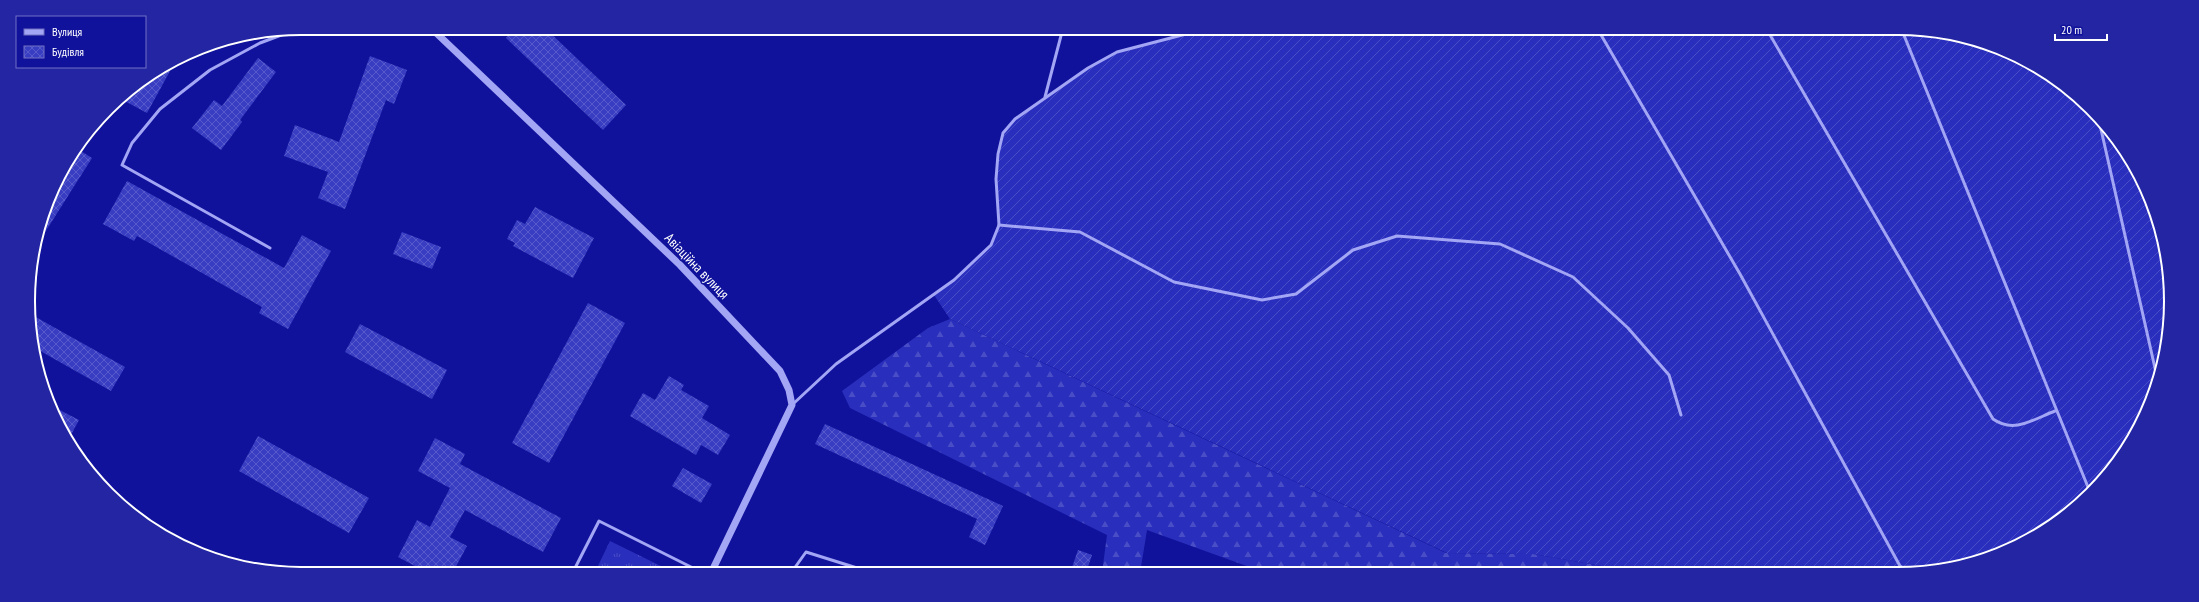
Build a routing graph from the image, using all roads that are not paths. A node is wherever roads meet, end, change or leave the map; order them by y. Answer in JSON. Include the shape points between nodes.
{"nodes":[{"id":1,"x":438,"y":35,"type":"edge"},
{"id":2,"x":1061,"y":35,"type":"edge"},
{"id":3,"x":1182,"y":35,"type":"edge"},
{"id":4,"x":1601,"y":35,"type":"edge"},
{"id":5,"x":1770,"y":35,"type":"edge"},
{"id":6,"x":1904,"y":35,"type":"edge"},
{"id":7,"x":278,"y":36,"type":"edge"},
{"id":8,"x":1045,"y":97,"type":"junction"},
{"id":9,"x":2101,"y":130,"type":"edge"},
{"id":10,"x":999,"y":225,"type":"junction"},
{"id":11,"x":270,"y":248,"type":"dead end"},
{"id":12,"x":2155,"y":369,"type":"edge"},
{"id":13,"x":792,"y":405,"type":"junction"},
{"id":14,"x":2055,"y":411,"type":"junction"},
{"id":15,"x":1680,"y":415,"type":"dead end"},
{"id":16,"x":2088,"y":487,"type":"edge"},
{"id":17,"x":576,"y":567,"type":"edge"},
{"id":18,"x":691,"y":567,"type":"edge"},
{"id":19,"x":714,"y":567,"type":"edge"},
{"id":20,"x":795,"y":567,"type":"edge"},
{"id":21,"x":854,"y":567,"type":"edge"},
{"id":22,"x":1901,"y":567,"type":"edge"}],
"edges":[{"from":1,"to":13,"type":"street","name":"Авіаційна вулиця","via":[[680,266],[780,371],[789,390]]},
{"from":2,"to":8,"type":"lane"},
{"from":3,"to":8,"type":"lane","via":[[1117,52]]},
{"from":4,"to":22,"type":"lane","via":[[1740,274]]},
{"from":5,"to":14,"type":"lane","via":[[1993,419],[2002,425],[2015,427]]},
{"from":6,"to":14,"type":"lane"},
{"from":7,"to":11,"type":"lane","via":[[210,70],[160,109],[132,143],[122,165]]},
{"from":8,"to":10,"type":"lane","via":[[1015,119],[1003,132],[996,179]]},
{"from":9,"to":12,"type":"lane"},
{"from":10,"to":13,"type":"lane","via":[[991,245],[954,280],[836,364]]},
{"from":10,"to":15,"type":"lane","via":[[1080,232],[1174,282],[1262,300],[1296,294],[1353,250],[1397,236],[1500,244],[1573,277],[1628,328],[1669,375]]},
{"from":13,"to":19,"type":"street"},
{"from":14,"to":16,"type":"lane"},
{"from":17,"to":18,"type":"lane","via":[[599,521]]},
{"from":20,"to":21,"type":"lane","via":[[806,552]]}]}
